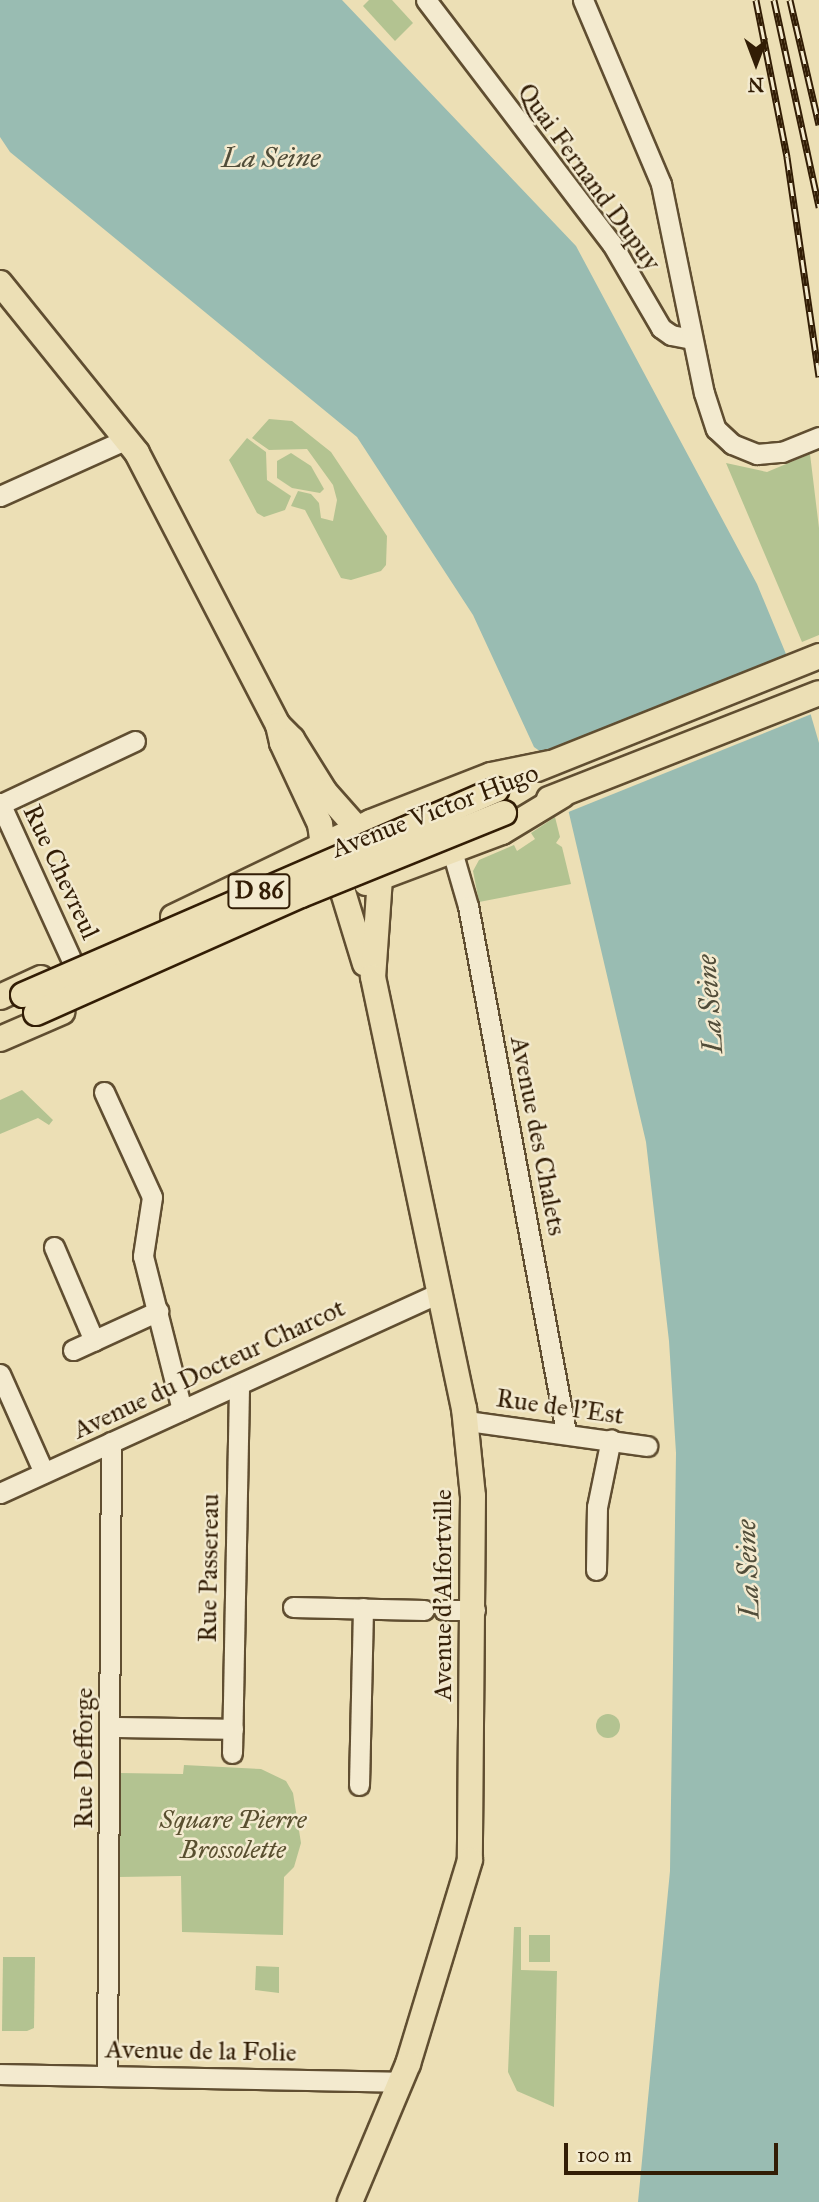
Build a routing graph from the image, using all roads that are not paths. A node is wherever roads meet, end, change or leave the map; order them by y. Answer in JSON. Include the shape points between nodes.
{"nodes":[{"id":1,"x":426,"y":0,"type":"edge"},
{"id":2,"x":583,"y":0,"type":"edge"},
{"id":3,"x":0,"y":283,"type":"edge"},
{"id":4,"x":692,"y":339,"type":"junction"},
{"id":5,"x":819,"y":437,"type":"edge"},
{"id":6,"x":127,"y":439,"type":"junction"},
{"id":7,"x":0,"y":496,"type":"edge"},
{"id":8,"x":819,"y":656,"type":"edge"},
{"id":9,"x":819,"y":693,"type":"edge"},
{"id":10,"x":278,"y":725,"type":"junction"},
{"id":11,"x":135,"y":741,"type":"dead end"},
{"id":12,"x":550,"y":763,"type":"junction"},
{"id":13,"x":563,"y":795,"type":"junction"},
{"id":14,"x":0,"y":804,"type":"edge"},
{"id":15,"x":357,"y":828,"type":"junction"},
{"id":16,"x":323,"y":846,"type":"junction"},
{"id":17,"x":452,"y":851,"type":"junction"},
{"id":18,"x":380,"y":878,"type":"junction"},
{"id":19,"x":343,"y":892,"type":"junction"},
{"id":20,"x":74,"y":963,"type":"junction"},
{"id":21,"x":373,"y":976,"type":"junction"},
{"id":22,"x":15,"y":1002,"type":"edge"},
{"id":23,"x":0,"y":1037,"type":"edge"},
{"id":24,"x":104,"y":1092,"type":"dead end"},
{"id":25,"x":54,"y":1247,"type":"dead end"},
{"id":26,"x":439,"y":1293,"type":"junction"},
{"id":27,"x":158,"y":1311,"type":"junction"},
{"id":28,"x":94,"y":1341,"type":"junction"},
{"id":29,"x":74,"y":1350,"type":"dead end"},
{"id":30,"x":0,"y":1374,"type":"edge"},
{"id":31,"x":239,"y":1385,"type":"junction"},
{"id":32,"x":182,"y":1410,"type":"junction"},
{"id":33,"x":467,"y":1421,"type":"junction"},
{"id":34,"x":566,"y":1432,"type":"junction"},
{"id":35,"x":611,"y":1439,"type":"junction"},
{"id":36,"x":111,"y":1442,"type":"junction"},
{"id":37,"x":647,"y":1446,"type":"dead end"},
{"id":38,"x":44,"y":1473,"type":"junction"},
{"id":39,"x":0,"y":1493,"type":"edge"},
{"id":40,"x":596,"y":1570,"type":"dead end"},
{"id":41,"x":293,"y":1607,"type":"dead end"},
{"id":42,"x":363,"y":1608,"type":"junction"},
{"id":43,"x":424,"y":1610,"type":"dead end"},
{"id":44,"x":444,"y":1610,"type":"dead end"},
{"id":45,"x":475,"y":1610,"type":"junction"},
{"id":46,"x":111,"y":1727,"type":"junction"},
{"id":47,"x":233,"y":1729,"type":"junction"},
{"id":48,"x":232,"y":1753,"type":"dead end"},
{"id":49,"x":359,"y":1785,"type":"dead end"},
{"id":50,"x":0,"y":2074,"type":"edge"},
{"id":51,"x":107,"y":2075,"type":"junction"},
{"id":52,"x":401,"y":2082,"type":"junction"},
{"id":53,"x":351,"y":2202,"type":"edge"}],
"edges":[{"from":1,"to":4,"type":"street","name":"Quai Fernand Dupuy","via":[[612,244],[661,328]]},
{"from":2,"to":4,"type":"street","via":[[661,184]]},
{"from":3,"to":6,"type":"main road"},
{"from":4,"to":5,"type":"street","via":[[716,429],[732,444],[757,454],[782,452]]},
{"from":6,"to":7,"type":"street"},
{"from":6,"to":10,"type":"main road"},
{"from":8,"to":12,"type":"main road","number":"D 86"},
{"from":9,"to":13,"type":"main road","number":"D 86"},
{"from":10,"to":15,"type":"main road","name":"Avenue d'Alfortville"},
{"from":10,"to":16,"type":"main road","name":"Avenue d'Alfortville","via":[[320,824]]},
{"from":11,"to":14,"type":"street"},
{"from":12,"to":15,"type":"main road","name":"Avenue Victor Hugo","number":"D 86","via":[[491,775]]},
{"from":12,"to":22,"type":"main road","name":"Avenue Victor Hugo","number":"D 86","bridge":true},
{"from":13,"to":17,"type":"main road","name":"Avenue Victor Hugo","number":"D 86","via":[[510,828]]},
{"from":13,"to":22,"type":"main road","name":"Avenue Victor Hugo","number":"D 86","bridge":true},
{"from":14,"to":20,"type":"street","name":"Rue Chevreul"},
{"from":15,"to":16,"type":"main road","name":"Avenue Victor Hugo","number":"D 86"},
{"from":15,"to":18,"type":"main road","name":"Avenue d'Alfortville"},
{"from":16,"to":19,"type":"main road","name":"Avenue d'Alfortville"},
{"from":16,"to":20,"type":"main road","name":"Avenue Victor Hugo","number":"D 86"},
{"from":17,"to":18,"type":"main road","name":"Avenue Victor Hugo","number":"D 86"},
{"from":17,"to":34,"type":"street","name":"Avenue des Chalets","via":[[468,906]]},
{"from":18,"to":19,"type":"main road","name":"Avenue Victor Hugo","number":"D 86"},
{"from":18,"to":21,"type":"main road","name":"Avenue d'Alfortville"},
{"from":19,"to":21,"type":"main road","name":"Avenue d'Alfortville","via":[[361,955]]},
{"from":19,"to":23,"type":"main road","name":"Avenue Victor Hugo","number":"D 86","via":[[248,928]]},
{"from":20,"to":22,"type":"main road","name":"Avenue Victor Hugo","number":"D 86"},
{"from":21,"to":26,"type":"main road","name":"Avenue d'Alfortville"},
{"from":22,"to":23,"type":"main road","name":"Avenue Victor Hugo","number":"D 86"},
{"from":24,"to":27,"type":"street","via":[[152,1196],[143,1256]]},
{"from":25,"to":28,"type":"street"},
{"from":26,"to":31,"type":"street","name":"Avenue du Docteur Charcot"},
{"from":26,"to":33,"type":"main road","name":"Avenue d'Alfortville"},
{"from":27,"to":28,"type":"street"},
{"from":27,"to":32,"type":"street"},
{"from":28,"to":29,"type":"street"},
{"from":30,"to":38,"type":"street"},
{"from":31,"to":32,"type":"street","name":"Avenue du Docteur Charcot"},
{"from":31,"to":47,"type":"street","name":"Rue Passereau"},
{"from":32,"to":36,"type":"street","name":"Avenue du Docteur Charcot"},
{"from":33,"to":34,"type":"street","name":"Rue de l'Est"},
{"from":33,"to":45,"type":"main road","name":"Avenue d'Alfortville"},
{"from":34,"to":35,"type":"street","name":"Rue de l'Est"},
{"from":35,"to":37,"type":"street","name":"Rue de l'Est"},
{"from":35,"to":40,"type":"street","via":[[597,1507]]},
{"from":36,"to":38,"type":"street","name":"Avenue du Docteur Charcot"},
{"from":36,"to":46,"type":"street","name":"Rue Defforge"},
{"from":38,"to":39,"type":"street","name":"Avenue du Docteur Charcot"},
{"from":41,"to":42,"type":"street"},
{"from":42,"to":43,"type":"street"},
{"from":42,"to":49,"type":"street"},
{"from":44,"to":45,"type":"street"},
{"from":45,"to":52,"type":"main road","name":"Avenue d'Alfortville","via":[[470,1860]]},
{"from":46,"to":47,"type":"street"},
{"from":46,"to":51,"type":"street","name":"Rue Defforge"},
{"from":47,"to":48,"type":"street","name":"Rue Passereau"},
{"from":50,"to":51,"type":"street","name":"Avenue de la Folie"},
{"from":51,"to":52,"type":"street","name":"Avenue de la Folie"},
{"from":52,"to":53,"type":"main road","name":"Avenue d'Alfortville"}]}
